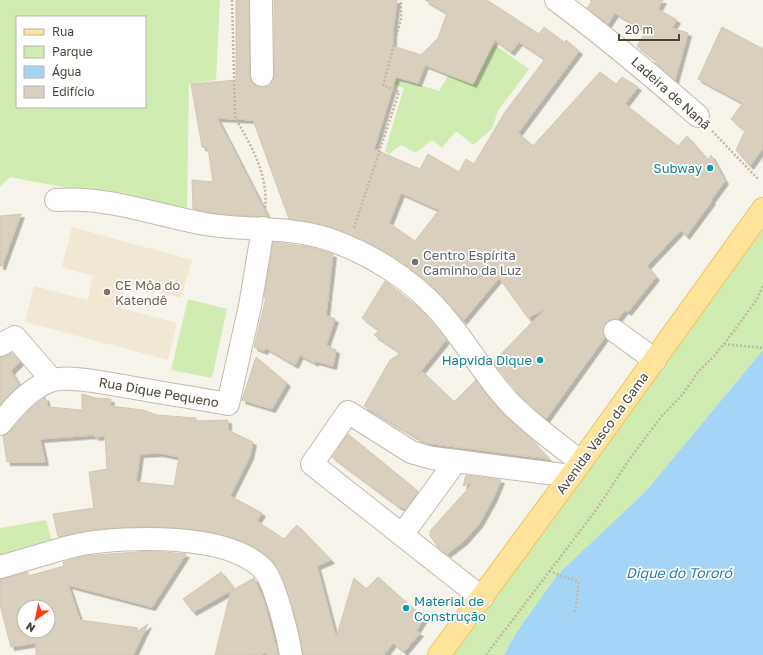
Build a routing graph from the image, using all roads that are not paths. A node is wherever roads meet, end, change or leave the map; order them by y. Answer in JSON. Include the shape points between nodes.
{"nodes":[{"id":1,"x":261,"y":0,"type":"edge"},
{"id":2,"x":556,"y":0,"type":"edge"},
{"id":3,"x":262,"y":75,"type":"dead end"},
{"id":4,"x":698,"y":116,"type":"road end"},
{"id":5,"x":56,"y":200,"type":"dead end"},
{"id":6,"x":763,"y":209,"type":"edge"},
{"id":7,"x":263,"y":228,"type":"junction"},
{"id":8,"x":615,"y":331,"type":"dead end"},
{"id":9,"x":0,"y":345,"type":"edge"},
{"id":10,"x":654,"y":360,"type":"junction"},
{"id":11,"x":52,"y":380,"type":"junction"},
{"id":12,"x":0,"y":424,"type":"edge"},
{"id":13,"x":456,"y":461,"type":"junction"},
{"id":14,"x":576,"y":469,"type":"junction"},
{"id":15,"x":402,"y":535,"type":"junction"},
{"id":16,"x":0,"y":567,"type":"edge"},
{"id":17,"x":482,"y":598,"type":"junction"},
{"id":18,"x":291,"y":655,"type":"edge"},
{"id":19,"x":439,"y":655,"type":"edge"}],
"edges":[{"from":1,"to":3,"type":"street"},
{"from":2,"to":4,"type":"street","name":"Ladeira de Nanã","via":[[644,68]]},
{"from":5,"to":7,"type":"street","via":[[98,200],[205,224]]},
{"from":6,"to":10,"type":"main road","name":"Avenida Vasco da Gama"},
{"from":7,"to":11,"type":"street","name":"Rua Dique Pequeno","via":[[250,306],[228,404],[97,382]]},
{"from":7,"to":14,"type":"street","via":[[328,239],[415,286],[440,313],[510,403]]},
{"from":8,"to":10,"type":"street"},
{"from":9,"to":11,"type":"street","via":[[15,337]]},
{"from":10,"to":14,"type":"main road","name":"Avenida Vasco da Gama"},
{"from":11,"to":12,"type":"street","name":"Rua Dique Pequeno","via":[[35,388],[22,399]]},
{"from":13,"to":14,"type":"street"},
{"from":13,"to":15,"type":"street"},
{"from":13,"to":15,"type":"street","via":[[411,452],[348,412],[312,464]]},
{"from":14,"to":17,"type":"main road","name":"Avenida Vasco da Gama"},
{"from":15,"to":17,"type":"street"},
{"from":16,"to":18,"type":"street","via":[[81,544],[123,538],[174,540],[217,546],[242,555],[264,570],[287,632]]},
{"from":17,"to":19,"type":"main road","name":"Avenida Vasco da Gama"}]}
